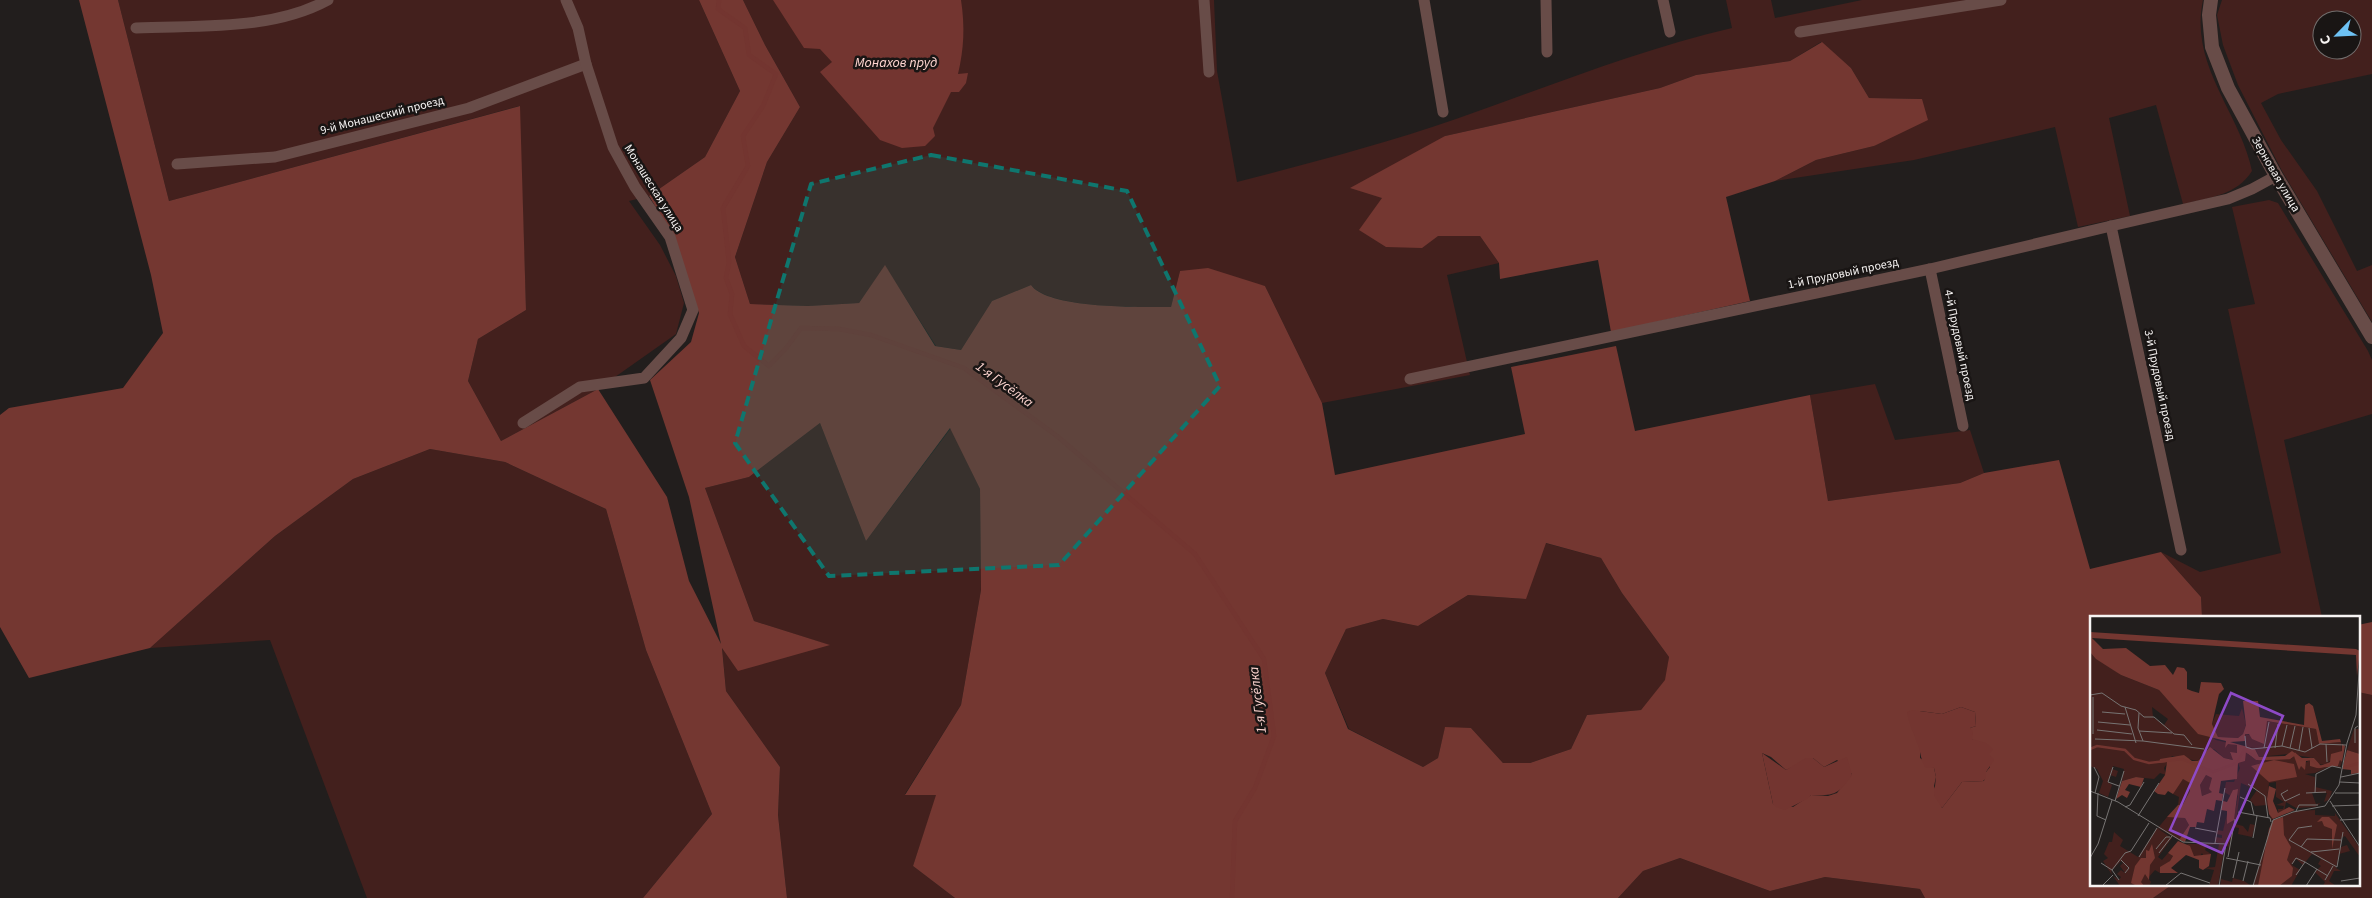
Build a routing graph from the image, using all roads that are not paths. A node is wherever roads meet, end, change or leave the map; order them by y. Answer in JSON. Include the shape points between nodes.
{"nodes":[{"id":1,"x":328,"y":0,"type":"edge"},
{"id":2,"x":566,"y":0,"type":"edge"},
{"id":3,"x":1204,"y":0,"type":"edge"},
{"id":4,"x":1424,"y":0,"type":"edge"},
{"id":5,"x":1546,"y":0,"type":"edge"},
{"id":6,"x":1663,"y":0,"type":"edge"},
{"id":7,"x":2001,"y":0,"type":"edge"},
{"id":8,"x":2212,"y":0,"type":"edge"},
{"id":9,"x":136,"y":28,"type":"dead end"},
{"id":10,"x":1670,"y":32,"type":"dead end"},
{"id":11,"x":1800,"y":32,"type":"dead end"},
{"id":12,"x":1547,"y":52,"type":"dead end"},
{"id":13,"x":586,"y":64,"type":"junction"},
{"id":14,"x":1209,"y":72,"type":"dead end"},
{"id":15,"x":1443,"y":112,"type":"dead end"},
{"id":16,"x":177,"y":164,"type":"dead end"},
{"id":17,"x":2276,"y":176,"type":"junction"},
{"id":18,"x":2111,"y":226,"type":"junction"},
{"id":19,"x":1930,"y":269,"type":"junction"},
{"id":20,"x":2372,"y":337,"type":"edge"},
{"id":21,"x":1410,"y":379,"type":"dead end"},
{"id":22,"x":523,"y":423,"type":"dead end"},
{"id":23,"x":1963,"y":426,"type":"dead end"},
{"id":24,"x":2181,"y":550,"type":"dead end"}],
"edges":[{"from":1,"to":9,"type":"street","via":[[308,11],[239,25]]},
{"from":2,"to":13,"type":"street","name":"Монашеская улица","via":[[578,28]]},
{"from":3,"to":14,"type":"street"},
{"from":4,"to":15,"type":"street"},
{"from":5,"to":12,"type":"street"},
{"from":6,"to":10,"type":"street"},
{"from":7,"to":11,"type":"street"},
{"from":8,"to":17,"type":"street","name":"Зерновая улица","via":[[2209,15],[2212,47],[2228,88]]},
{"from":13,"to":16,"type":"street","name":"9-й Монашеский проезд","via":[[469,108],[274,156]]},
{"from":13,"to":22,"type":"street","name":"Монашеская улица","via":[[613,147],[635,187],[670,237],[693,310],[681,338],[644,378],[580,387]]},
{"from":17,"to":18,"type":"street","name":"1-й Прудовый проезд","via":[[2228,199]]},
{"from":17,"to":20,"type":"street","name":"Зерновая улица"},
{"from":18,"to":19,"type":"street","name":"1-й Прудовый проезд"},
{"from":18,"to":24,"type":"street","name":"3-й Прудовый проезд"},
{"from":19,"to":21,"type":"street","name":"1-й Прудовый проезд"},
{"from":19,"to":23,"type":"street","name":"4-й Прудовый проезд"}]}
